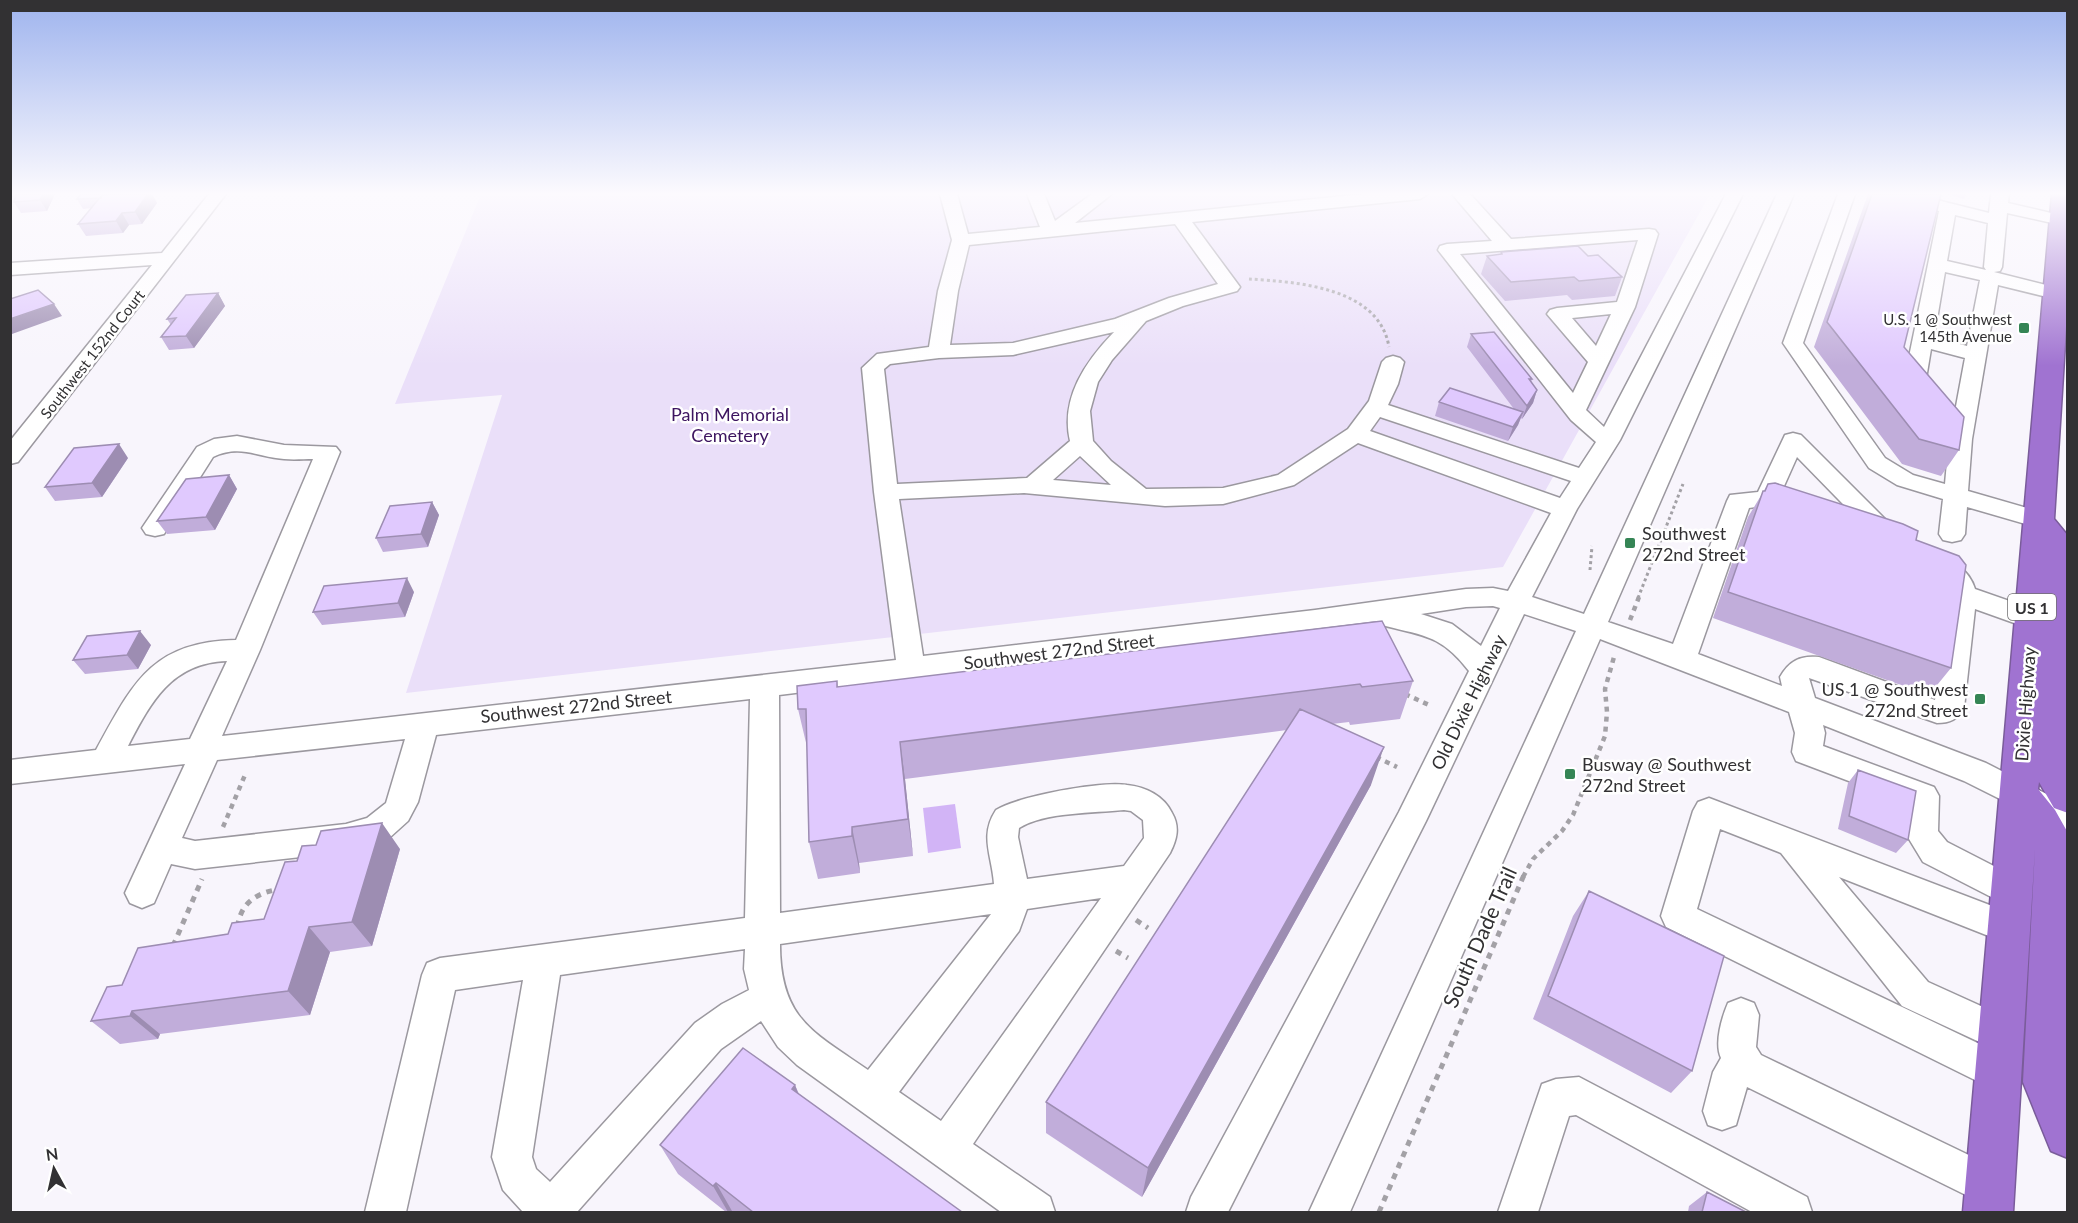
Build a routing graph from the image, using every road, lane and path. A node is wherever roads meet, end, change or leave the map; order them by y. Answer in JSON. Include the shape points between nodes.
{"nodes":[{"id":1,"x":173,"y":251,"type":"edge"},
{"id":2,"x":958,"y":251,"type":"edge"},
{"id":3,"x":1204,"y":251,"type":"edge"},
{"id":4,"x":1448,"y":251,"type":"edge"},
{"id":5,"x":1643,"y":251,"type":"edge"},
{"id":6,"x":1706,"y":251,"type":"edge"},
{"id":7,"x":1760,"y":251,"type":"edge"},
{"id":8,"x":1826,"y":251,"type":"edge"},
{"id":9,"x":1940,"y":251,"type":"edge"},
{"id":10,"x":1994,"y":251,"type":"edge"},
{"id":11,"x":2061,"y":251,"type":"edge"},
{"id":12,"x":168,"y":258,"type":"junction"},
{"id":13,"x":1938,"y":259,"type":"junction"},
{"id":14,"x":10,"y":269,"type":"edge"},
{"id":15,"x":1991,"y":272,"type":"junction"},
{"id":16,"x":1224,"y":278,"type":"junction"},
{"id":17,"x":2060,"y":290,"type":"edge"},
{"id":18,"x":1625,"y":307,"type":"junction"},
{"id":19,"x":1141,"y":316,"type":"junction"},
{"id":20,"x":1922,"y":340,"type":"junction"},
{"id":21,"x":939,"y":352,"type":"junction"},
{"id":22,"x":1976,"y":354,"type":"junction"},
{"id":23,"x":1598,"y":361,"type":"junction"},
{"id":24,"x":1393,"y":362,"type":"joint"},
{"id":25,"x":1376,"y":408,"type":"junction"},
{"id":26,"x":1575,"y":411,"type":"junction"},
{"id":27,"x":1356,"y":434,"type":"junction"},
{"id":28,"x":1961,"y":439,"type":"junction"},
{"id":29,"x":1609,"y":440,"type":"junction"},
{"id":30,"x":1082,"y":443,"type":"junction"},
{"id":31,"x":10,"y":457,"type":"edge"},
{"id":32,"x":1585,"y":478,"type":"junction"},
{"id":33,"x":1033,"y":485,"type":"junction"},
{"id":34,"x":886,"y":492,"type":"junction"},
{"id":35,"x":1140,"y":496,"type":"junction"},
{"id":36,"x":1957,"y":496,"type":"junction"},
{"id":37,"x":1565,"y":509,"type":"junction"},
{"id":38,"x":2039,"y":520,"type":"junction"},
{"id":39,"x":1842,"y":525,"type":"edge"},
{"id":40,"x":155,"y":528,"type":"edge"},
{"id":41,"x":1952,"y":534,"type":"dead end"},
{"id":42,"x":1906,"y":547,"type":"junction"},
{"id":43,"x":1963,"y":595,"type":"junction"},
{"id":44,"x":1516,"y":602,"type":"junction"},
{"id":45,"x":1367,"y":613,"type":"junction"},
{"id":46,"x":2031,"y":619,"type":"junction"},
{"id":47,"x":1591,"y":626,"type":"junction"},
{"id":48,"x":1618,"y":648,"type":"dead end"},
{"id":49,"x":246,"y":650,"type":"junction"},
{"id":50,"x":1682,"y":659,"type":"junction"},
{"id":51,"x":911,"y":668,"type":"junction"},
{"id":52,"x":1483,"y":669,"type":"junction"},
{"id":53,"x":765,"y":686,"type":"junction"},
{"id":54,"x":1400,"y":692,"type":"edge"},
{"id":55,"x":1429,"y":705,"type":"dead end"},
{"id":56,"x":1803,"y":706,"type":"junction"},
{"id":57,"x":424,"y":723,"type":"junction"},
{"id":58,"x":204,"y":749,"type":"junction"},
{"id":59,"x":1365,"y":752,"type":"edge"},
{"id":60,"x":105,"y":761,"type":"junction"},
{"id":61,"x":1397,"y":767,"type":"dead end"},
{"id":62,"x":10,"y":772,"type":"edge"},
{"id":63,"x":245,"y":775,"type":"dead end"},
{"id":64,"x":2020,"y":795,"type":"junction"},
{"id":65,"x":2067,"y":797,"type":"edge"},
{"id":66,"x":2067,"y":820,"type":"edge"},
{"id":67,"x":219,"y":836,"type":"dead end"},
{"id":68,"x":1790,"y":841,"type":"junction"},
{"id":69,"x":164,"y":843,"type":"junction"},
{"id":70,"x":203,"y":875,"type":"dead end"},
{"id":71,"x":1134,"y":879,"type":"junction"},
{"id":72,"x":142,"y":893,"type":"dead end"},
{"id":73,"x":1012,"y":896,"type":"junction"},
{"id":74,"x":2010,"y":909,"type":"junction"},
{"id":75,"x":238,"y":924,"type":"junction"},
{"id":76,"x":282,"y":924,"type":"junction"},
{"id":77,"x":273,"y":930,"type":"junction"},
{"id":78,"x":287,"y":930,"type":"edge"},
{"id":79,"x":229,"y":931,"type":"edge"},
{"id":80,"x":763,"y":932,"type":"junction"},
{"id":81,"x":270,"y":938,"type":"edge"},
{"id":82,"x":171,"y":950,"type":"edge"},
{"id":83,"x":544,"y":962,"type":"junction"},
{"id":84,"x":768,"y":999,"type":"junction"},
{"id":85,"x":1742,"y":1015,"type":"dead end"},
{"id":86,"x":1999,"y":1053,"type":"junction"},
{"id":87,"x":1748,"y":1068,"type":"junction"},
{"id":88,"x":872,"y":1096,"type":"junction"},
{"id":89,"x":1722,"y":1111,"type":"dead end"},
{"id":90,"x":2067,"y":1134,"type":"edge"},
{"id":91,"x":946,"y":1148,"type":"junction"},
{"id":92,"x":1989,"y":1199,"type":"edge"},
{"id":93,"x":553,"y":1211,"type":"edge"},
{"id":94,"x":385,"y":1212,"type":"edge"},
{"id":95,"x":1035,"y":1212,"type":"edge"},
{"id":96,"x":1206,"y":1212,"type":"edge"},
{"id":97,"x":1329,"y":1212,"type":"edge"},
{"id":98,"x":1380,"y":1212,"type":"edge"},
{"id":99,"x":1518,"y":1212,"type":"edge"},
{"id":100,"x":1792,"y":1212,"type":"edge"}],
"edges":[{"from":1,"to":12,"type":"street","name":"Southwest 152nd Court"},
{"from":2,"to":21,"type":"street"},
{"from":3,"to":16,"type":"street"},
{"from":4,"to":26,"type":"street"},
{"from":5,"to":18,"type":"street"},
{"from":6,"to":29,"type":"street","name":"Old Dixie Highway"},
{"from":7,"to":47,"type":"street"},
{"from":8,"to":36,"type":"street","via":[[1793,343],[1877,463],[1905,480]]},
{"from":9,"to":13,"type":"street"},
{"from":10,"to":15,"type":"street"},
{"from":11,"to":17,"type":"highway","name":"Dixie Highway","number":"US 1"},
{"from":12,"to":14,"type":"street"},
{"from":12,"to":31,"type":"street","name":"Southwest 152nd Court"},
{"from":13,"to":15,"type":"street"},
{"from":13,"to":20,"type":"street"},
{"from":15,"to":17,"type":"street"},
{"from":15,"to":22,"type":"street"},
{"from":16,"to":19,"type":"street","via":[[1230,287]]},
{"from":16,"to":24,"type":"path","via":[[1291,281],[1323,287],[1364,307],[1385,329]]},
{"from":17,"to":38,"type":"highway","name":"Dixie Highway","number":"US 1"},
{"from":18,"to":23,"type":"street"},
{"from":18,"to":23,"type":"street","via":[[1557,314]]},
{"from":19,"to":21,"type":"street","via":[[1013,349]]},
{"from":19,"to":30,"type":"street","via":[[1090,375],[1077,412]]},
{"from":20,"to":22,"type":"street"},
{"from":20,"to":28,"type":"street","via":[[1914,386]]},
{"from":21,"to":34,"type":"street","via":[[884,358],[873,368]]},
{"from":22,"to":28,"type":"street"},
{"from":23,"to":26,"type":"street"},
{"from":24,"to":25,"type":"street","via":[[1388,388]]},
{"from":25,"to":27,"type":"street"},
{"from":25,"to":32,"type":"street"},
{"from":26,"to":29,"type":"street","via":[[1587,426]]},
{"from":27,"to":35,"type":"street","via":[[1286,480],[1223,496]]},
{"from":27,"to":37,"type":"street"},
{"from":28,"to":36,"type":"street"},
{"from":29,"to":32,"type":"street","name":"Old Dixie Highway"},
{"from":30,"to":33,"type":"street"},
{"from":30,"to":35,"type":"street","via":[[1110,474]]},
{"from":32,"to":37,"type":"street","name":"Old Dixie Highway"},
{"from":33,"to":34,"type":"street"},
{"from":33,"to":35,"type":"street"},
{"from":34,"to":51,"type":"street"},
{"from":36,"to":38,"type":"street"},
{"from":36,"to":41,"type":"street"},
{"from":37,"to":44,"type":"street","name":"Old Dixie Highway"},
{"from":38,"to":46,"type":"highway","name":"Dixie Highway","number":"US 1"},
{"from":38,"to":65,"type":"highway","via":[[2060,548],[2063,599],[2052,763]]},
{"from":39,"to":42,"type":"street"},
{"from":40,"to":49,"type":"street","via":[[205,452],[222,444],[284,452],[328,452]]},
{"from":42,"to":43,"type":"street","via":[[1946,569],[1960,583]]},
{"from":42,"to":50,"type":"street","via":[[1793,440],[1778,503],[1739,501]]},
{"from":43,"to":46,"type":"street"},
{"from":43,"to":56,"type":"street","via":[[1947,710],[1933,710],[1808,666],[1799,669],[1794,677]]},
{"from":44,"to":45,"type":"street","name":"Southwest 272nd Street","via":[[1493,597],[1466,598]]},
{"from":44,"to":47,"type":"street","name":"Southwest 272nd Street"},
{"from":44,"to":52,"type":"street","name":"Old Dixie Highway"},
{"from":45,"to":51,"type":"street","name":"Southwest 272nd Street"},
{"from":45,"to":52,"type":"street","via":[[1442,629],[1461,642]]},
{"from":46,"to":64,"type":"highway","name":"Dixie Highway","number":"US 1"},
{"from":47,"to":50,"type":"street","name":"Southwest 272nd Street"},
{"from":47,"to":97,"type":"street"},
{"from":48,"to":98,"type":"path","name":"South Dade Trail","via":[[1607,679],[1605,736],[1573,815],[1533,859],[1517,887]]},
{"from":49,"to":58,"type":"street"},
{"from":49,"to":60,"type":"street","via":[[201,654],[159,672],[138,700]]},
{"from":50,"to":56,"type":"street","name":"Southwest 272nd Street"},
{"from":51,"to":53,"type":"street","name":"Southwest 272nd Street"},
{"from":52,"to":96,"type":"street","name":"Old Dixie Highway","via":[[1410,821]]},
{"from":53,"to":57,"type":"street","name":"Southwest 272nd Street"},
{"from":53,"to":80,"type":"street"},
{"from":54,"to":55,"type":"path"},
{"from":56,"to":64,"type":"street","name":"Southwest 272nd Street","via":[[1975,772]]},
{"from":56,"to":74,"type":"street","via":[[1810,733],[1807,752],[1923,796],[1922,834],[1935,852]]},
{"from":57,"to":58,"type":"street","name":"Southwest 272nd Street"},
{"from":57,"to":69,"type":"street","via":[[402,802],[397,812],[377,829],[346,838],[212,855],[181,854]]},
{"from":58,"to":60,"type":"street","name":"Southwest 272nd Street"},
{"from":58,"to":69,"type":"street"},
{"from":59,"to":61,"type":"path"},
{"from":60,"to":62,"type":"street","name":"Southwest 272nd Street"},
{"from":63,"to":67,"type":"path"},
{"from":64,"to":66,"type":"street","name":"Southwest 272nd Street"},
{"from":64,"to":74,"type":"highway","name":"Dixie Highway","number":"US 1"},
{"from":64,"to":90,"type":"highway","via":[[2036,812],[2056,852],[2046,1082]]},
{"from":68,"to":74,"type":"street"},
{"from":68,"to":86,"type":"street","via":[[1915,994]]},
{"from":68,"to":86,"type":"street","via":[[1708,811],[1678,916]]},
{"from":69,"to":72,"type":"street"},
{"from":70,"to":82,"type":"path"},
{"from":71,"to":73,"type":"street"},
{"from":71,"to":73,"type":"street","via":[[1159,843],[1162,832],[1161,821],[1148,803],[1124,797],[1027,810],[1007,819],[1002,828]]},
{"from":71,"to":91,"type":"street"},
{"from":73,"to":80,"type":"street"},
{"from":73,"to":88,"type":"street","via":[[1007,920]]},
{"from":74,"to":86,"type":"highway","name":"Dixie Highway","number":"US 1"},
{"from":75,"to":76,"type":"path","via":[[240,913],[254,897],[281,889],[291,893],[296,901],[292,914]]},
{"from":75,"to":77,"type":"path","via":[[250,935]]},
{"from":75,"to":79,"type":"path"},
{"from":76,"to":77,"type":"path"},
{"from":76,"to":78,"type":"path"},
{"from":77,"to":81,"type":"path"},
{"from":80,"to":83,"type":"street"},
{"from":80,"to":84,"type":"street","via":[[762,969]]},
{"from":83,"to":93,"type":"street","via":[[513,1156],[523,1186]]},
{"from":83,"to":94,"type":"street","via":[[440,975]]},
{"from":84,"to":88,"type":"street","via":[[789,1034]]},
{"from":84,"to":93,"type":"street","via":[[721,1025],[695,1048]]},
{"from":85,"to":87,"type":"street","via":[[1737,1052]]},
{"from":86,"to":92,"type":"highway","name":"Dixie Highway","number":"US 1"},
{"from":87,"to":89,"type":"street","via":[[1732,1072]]},
{"from":87,"to":92,"type":"street"},
{"from":88,"to":91,"type":"street"},
{"from":91,"to":95,"type":"street"},
{"from":99,"to":100,"type":"street","via":[[1556,1098],[1579,1096]]}]}
